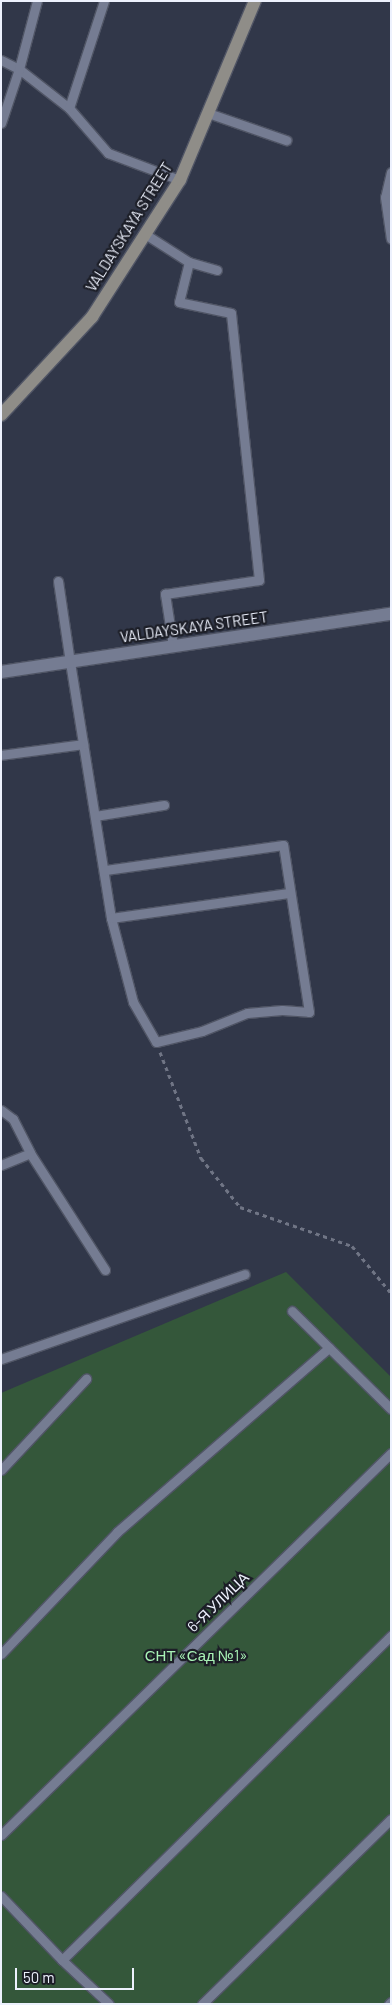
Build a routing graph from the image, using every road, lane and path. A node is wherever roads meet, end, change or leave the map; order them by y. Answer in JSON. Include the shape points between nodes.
{"nodes":[{"id":1,"x":37,"y":1,"type":"edge"},
{"id":2,"x":104,"y":1,"type":"edge"},
{"id":3,"x":255,"y":1,"type":"edge"},
{"id":4,"x":1,"y":60,"type":"edge"},
{"id":5,"x":19,"y":69,"type":"junction"},
{"id":6,"x":69,"y":108,"type":"junction"},
{"id":7,"x":208,"y":113,"type":"junction"},
{"id":8,"x":1,"y":123,"type":"edge"},
{"id":9,"x":286,"y":140,"type":"dead end"},
{"id":10,"x":391,"y":172,"type":"edge"},
{"id":11,"x":180,"y":180,"type":"junction"},
{"id":12,"x":145,"y":234,"type":"junction"},
{"id":13,"x":391,"y":239,"type":"edge"},
{"id":14,"x":189,"y":262,"type":"junction"},
{"id":15,"x":217,"y":270,"type":"dead end"},
{"id":16,"x":1,"y":414,"type":"edge"},
{"id":17,"x":58,"y":581,"type":"dead end"},
{"id":18,"x":391,"y":614,"type":"edge"},
{"id":19,"x":173,"y":646,"type":"junction"},
{"id":20,"x":70,"y":662,"type":"junction"},
{"id":21,"x":1,"y":672,"type":"edge"},
{"id":22,"x":84,"y":744,"type":"junction"},
{"id":23,"x":1,"y":755,"type":"edge"},
{"id":24,"x":164,"y":805,"type":"dead end"},
{"id":25,"x":95,"y":816,"type":"junction"},
{"id":26,"x":104,"y":870,"type":"junction"},
{"id":27,"x":290,"y":894,"type":"junction"},
{"id":28,"x":111,"y":918,"type":"junction"},
{"id":29,"x":156,"y":1042,"type":"junction"},
{"id":30,"x":1,"y":1110,"type":"edge"},
{"id":31,"x":30,"y":1153,"type":"junction"},
{"id":32,"x":1,"y":1165,"type":"edge"},
{"id":33,"x":105,"y":1270,"type":"dead end"},
{"id":34,"x":245,"y":1274,"type":"dead end"},
{"id":35,"x":391,"y":1293,"type":"edge"},
{"id":36,"x":292,"y":1311,"type":"dead end"},
{"id":37,"x":330,"y":1348,"type":"junction"},
{"id":38,"x":1,"y":1359,"type":"edge"},
{"id":39,"x":86,"y":1380,"type":"dead end"},
{"id":40,"x":391,"y":1409,"type":"edge"},
{"id":41,"x":391,"y":1452,"type":"edge"},
{"id":42,"x":1,"y":1470,"type":"edge"},
{"id":43,"x":391,"y":1636,"type":"edge"},
{"id":44,"x":1,"y":1654,"type":"edge"},
{"id":45,"x":391,"y":1819,"type":"edge"},
{"id":46,"x":1,"y":1835,"type":"edge"},
{"id":47,"x":1,"y":1896,"type":"edge"},
{"id":48,"x":62,"y":1960,"type":"junction"},
{"id":49,"x":109,"y":2004,"type":"edge"},
{"id":50,"x":202,"y":2004,"type":"edge"}],
"edges":[{"from":1,"to":5,"type":"lane"},
{"from":2,"to":6,"type":"lane"},
{"from":3,"to":7,"type":"street","name":"VALDAYSKAYA STREET"},
{"from":4,"to":5,"type":"lane"},
{"from":5,"to":6,"type":"lane"},
{"from":5,"to":8,"type":"lane"},
{"from":6,"to":11,"type":"lane","via":[[108,153]]},
{"from":7,"to":9,"type":"lane"},
{"from":7,"to":11,"type":"street","name":"VALDAYSKAYA STREET"},
{"from":10,"to":13,"type":"lane","via":[[385,198]]},
{"from":11,"to":12,"type":"street","name":"VALDAYSKAYA STREET"},
{"from":12,"to":14,"type":"lane"},
{"from":12,"to":16,"type":"street","name":"VALDAYSKAYA STREET","via":[[92,317]]},
{"from":14,"to":15,"type":"lane"},
{"from":14,"to":19,"type":"lane","via":[[179,302],[231,313],[259,580],[165,594]]},
{"from":17,"to":20,"type":"lane"},
{"from":18,"to":19,"type":"street","name":"VALDAYSKAYA STREET"},
{"from":19,"to":20,"type":"street","name":"VALDAYSKAYA STREET"},
{"from":20,"to":21,"type":"street","name":"VALDAYSKAYA STREET"},
{"from":20,"to":22,"type":"lane"},
{"from":22,"to":23,"type":"lane"},
{"from":22,"to":25,"type":"lane"},
{"from":24,"to":25,"type":"lane"},
{"from":25,"to":26,"type":"lane"},
{"from":26,"to":27,"type":"lane","via":[[283,845]]},
{"from":26,"to":28,"type":"lane"},
{"from":27,"to":28,"type":"lane"},
{"from":27,"to":29,"type":"lane","via":[[309,1012],[247,1012],[202,1031]]},
{"from":28,"to":29,"type":"lane","via":[[133,1002]]},
{"from":29,"to":35,"type":"path","via":[[201,1158],[240,1207],[352,1246]]},
{"from":30,"to":31,"type":"lane","via":[[13,1119]]},
{"from":31,"to":32,"type":"lane"},
{"from":31,"to":33,"type":"lane"},
{"from":34,"to":38,"type":"lane"},
{"from":36,"to":37,"type":"lane"},
{"from":37,"to":40,"type":"lane"},
{"from":37,"to":44,"type":"lane","via":[[117,1532]]},
{"from":39,"to":42,"type":"lane"},
{"from":41,"to":46,"type":"lane","name":"6-Я УЛИЦА"},
{"from":43,"to":48,"type":"lane"},
{"from":45,"to":50,"type":"lane"},
{"from":47,"to":48,"type":"lane"},
{"from":48,"to":49,"type":"lane"}]}
